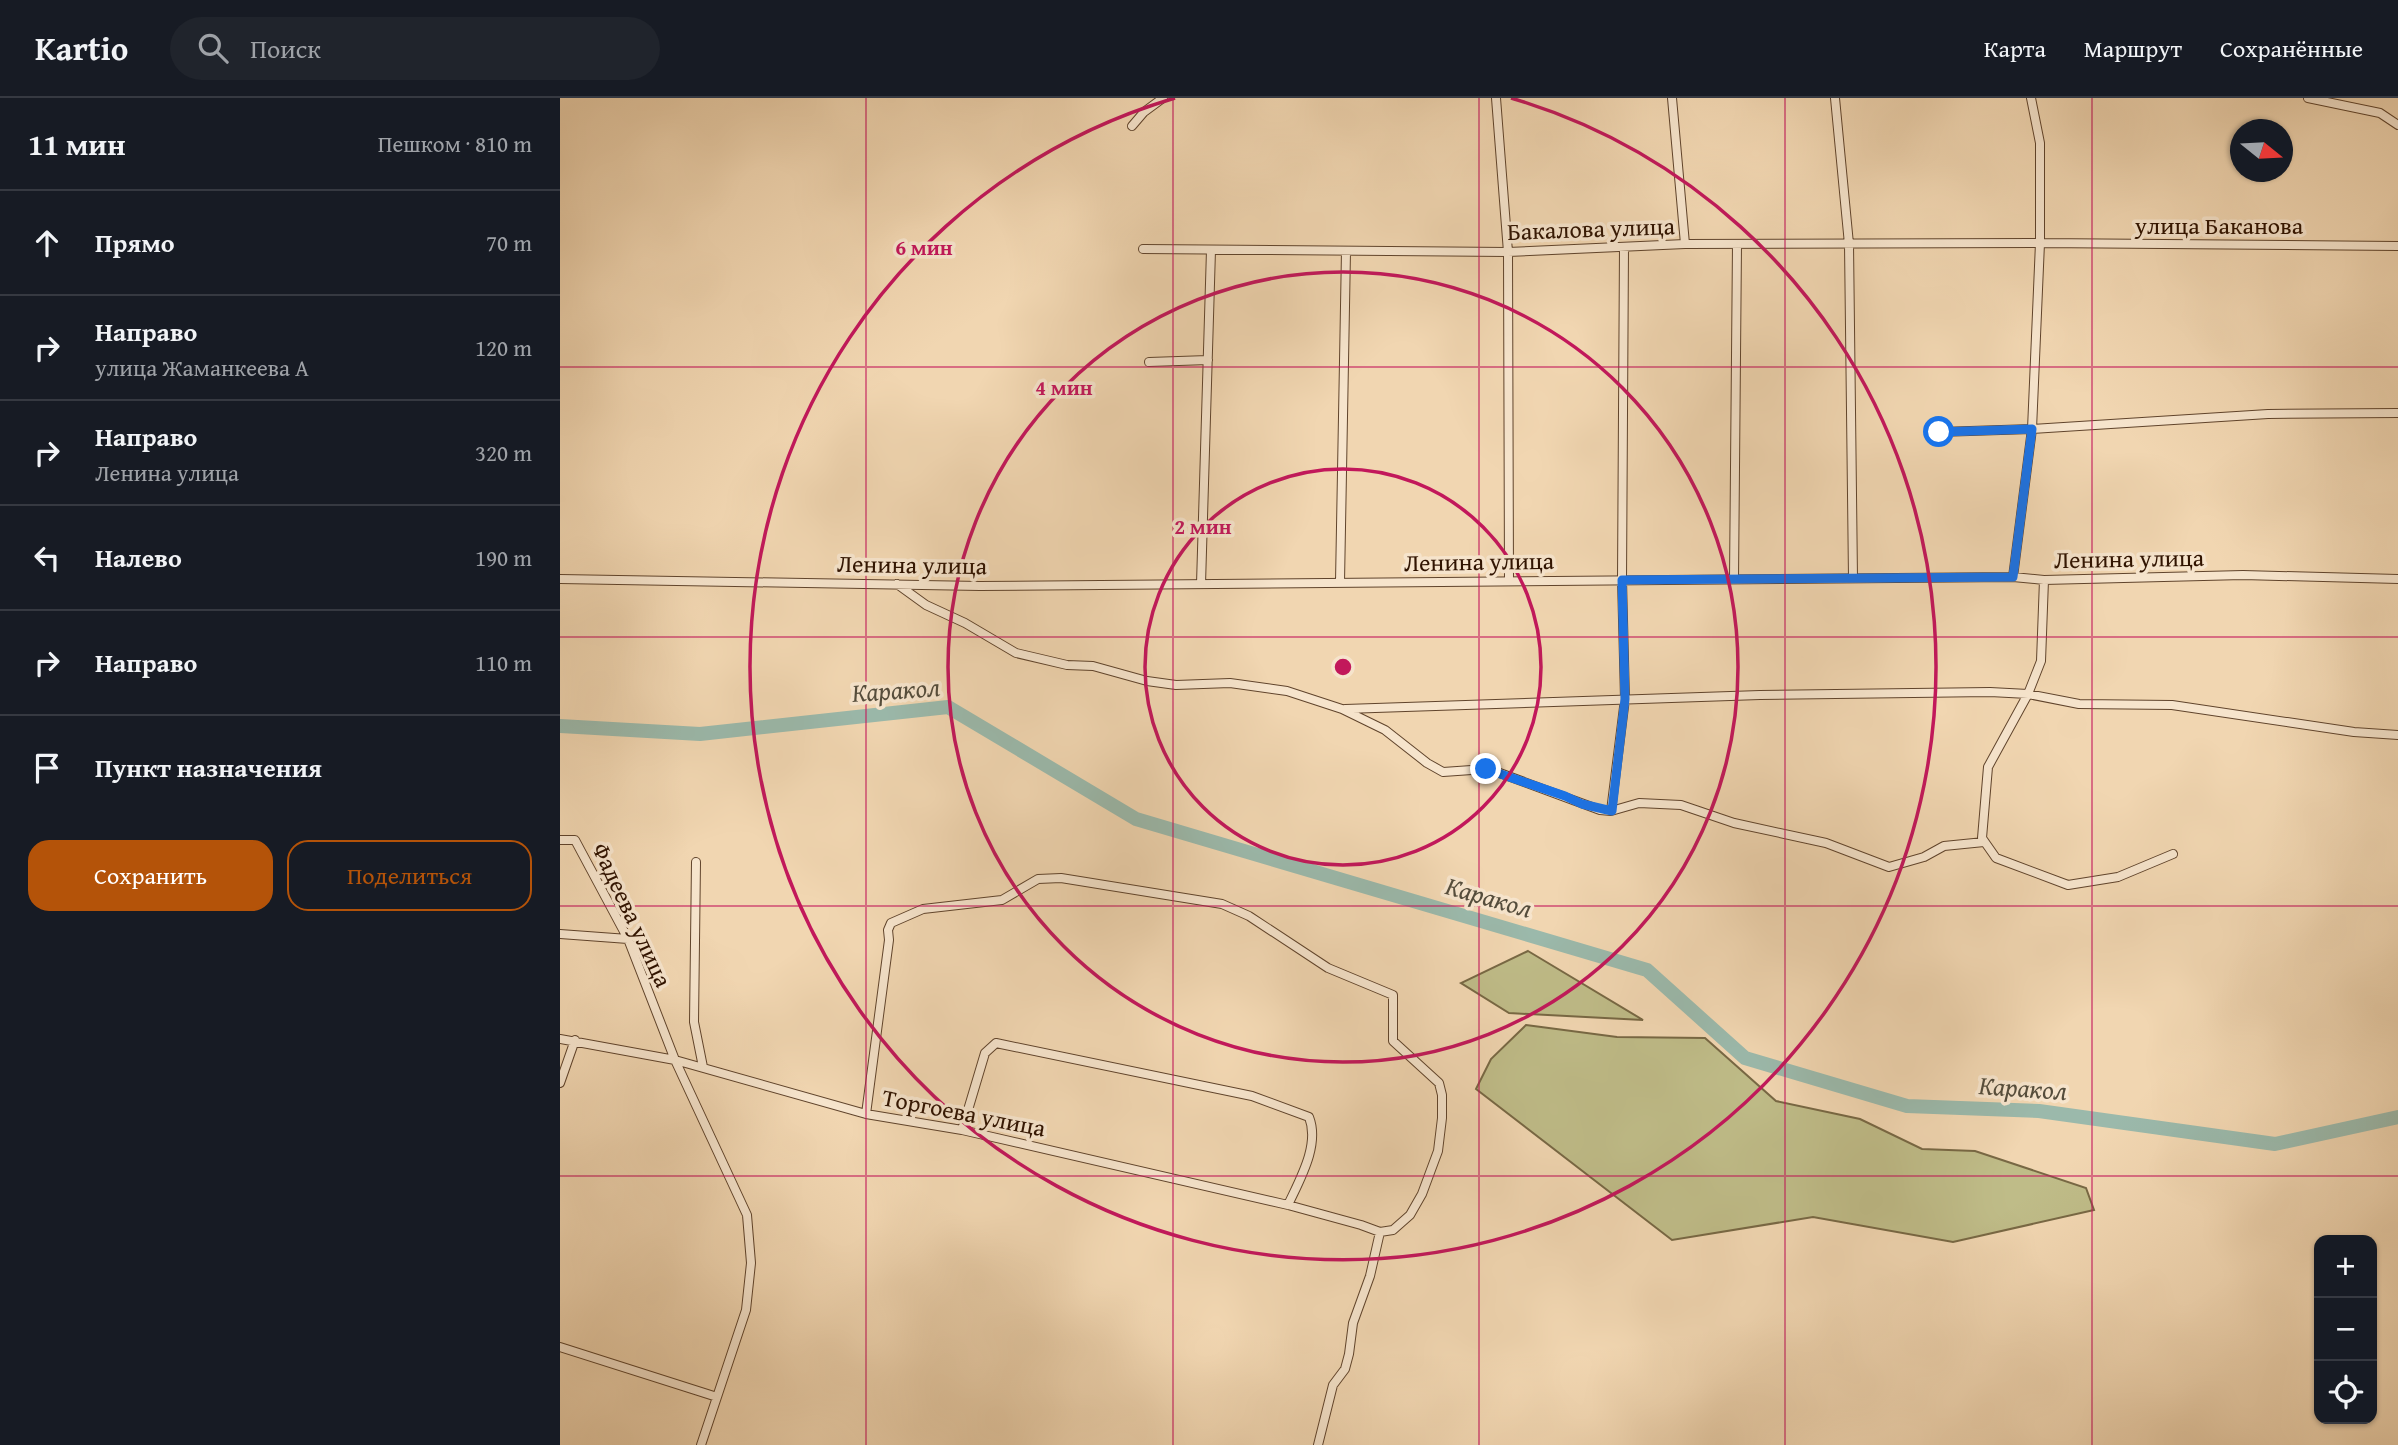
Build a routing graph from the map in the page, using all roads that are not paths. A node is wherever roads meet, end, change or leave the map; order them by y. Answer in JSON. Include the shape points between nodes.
{"nodes":[{"id":1,"x":1163,"y":98,"type":"edge"},
{"id":2,"x":1496,"y":98,"type":"edge"},
{"id":3,"x":1672,"y":98,"type":"edge"},
{"id":4,"x":1835,"y":98,"type":"edge"},
{"id":5,"x":2031,"y":98,"type":"edge"},
{"id":6,"x":2308,"y":98,"type":"edge"},
{"id":7,"x":2398,"y":125,"type":"edge"},
{"id":8,"x":1132,"y":126,"type":"dead end"},
{"id":9,"x":2040,"y":243,"type":"junction"},
{"id":10,"x":1685,"y":244,"type":"junction"},
{"id":11,"x":1737,"y":244,"type":"junction"},
{"id":12,"x":1849,"y":244,"type":"junction"},
{"id":13,"x":2398,"y":246,"type":"edge"},
{"id":14,"x":1624,"y":247,"type":"junction"},
{"id":15,"x":1143,"y":249,"type":"dead end"},
{"id":16,"x":1211,"y":250,"type":"junction"},
{"id":17,"x":1346,"y":251,"type":"junction"},
{"id":18,"x":1508,"y":252,"type":"junction"},
{"id":19,"x":1208,"y":360,"type":"junction"},
{"id":20,"x":1149,"y":362,"type":"dead end"},
{"id":21,"x":2398,"y":413,"type":"edge"},
{"id":22,"x":2032,"y":429,"type":"junction"},
{"id":23,"x":1939,"y":432,"type":"dead end"},
{"id":24,"x":2013,"y":577,"type":"junction"},
{"id":25,"x":1853,"y":578,"type":"junction"},
{"id":26,"x":560,"y":579,"type":"edge"},
{"id":27,"x":1734,"y":579,"type":"junction"},
{"id":28,"x":2398,"y":579,"type":"edge"},
{"id":29,"x":1622,"y":580,"type":"junction"},
{"id":30,"x":2044,"y":580,"type":"junction"},
{"id":31,"x":1509,"y":581,"type":"junction"},
{"id":32,"x":1340,"y":582,"type":"junction"},
{"id":33,"x":897,"y":584,"type":"junction"},
{"id":34,"x":1201,"y":584,"type":"junction"},
{"id":35,"x":2028,"y":694,"type":"junction"},
{"id":36,"x":1625,"y":699,"type":"junction"},
{"id":37,"x":1342,"y":709,"type":"junction"},
{"id":38,"x":2398,"y":735,"type":"edge"},
{"id":39,"x":1612,"y":811,"type":"junction"},
{"id":40,"x":560,"y":840,"type":"edge"},
{"id":41,"x":1984,"y":842,"type":"junction"},
{"id":42,"x":2173,"y":854,"type":"dead end"},
{"id":43,"x":695,"y":862,"type":"dead end"},
{"id":44,"x":560,"y":934,"type":"edge"},
{"id":45,"x":628,"y":939,"type":"junction"},
{"id":46,"x":560,"y":1039,"type":"edge"},
{"id":47,"x":575,"y":1040,"type":"junction"},
{"id":48,"x":675,"y":1060,"type":"junction"},
{"id":49,"x":703,"y":1067,"type":"junction"},
{"id":50,"x":560,"y":1083,"type":"edge"},
{"id":51,"x":866,"y":1114,"type":"junction"},
{"id":52,"x":962,"y":1130,"type":"junction"},
{"id":53,"x":1288,"y":1205,"type":"junction"},
{"id":54,"x":1380,"y":1232,"type":"junction"},
{"id":55,"x":560,"y":1347,"type":"edge"},
{"id":56,"x":716,"y":1397,"type":"junction"},
{"id":57,"x":701,"y":1445,"type":"edge"},
{"id":58,"x":1318,"y":1445,"type":"edge"}],
"edges":[{"from":1,"to":8,"type":"street"},
{"from":2,"to":18,"type":"street"},
{"from":3,"to":10,"type":"street"},
{"from":4,"to":12,"type":"street"},
{"from":5,"to":9,"type":"street","via":[[2040,143]]},
{"from":6,"to":7,"type":"street","via":[[2380,113]]},
{"from":9,"to":12,"type":"street","name":"Бакалова улица"},
{"from":9,"to":13,"type":"street","name":"улица Баканова"},
{"from":9,"to":22,"type":"street"},
{"from":10,"to":11,"type":"street","name":"Бакалова улица"},
{"from":10,"to":14,"type":"street","name":"Бакалова улица"},
{"from":11,"to":12,"type":"street","name":"Бакалова улица"},
{"from":11,"to":27,"type":"street"},
{"from":12,"to":25,"type":"street"},
{"from":14,"to":18,"type":"street","name":"Бакалова улица"},
{"from":14,"to":29,"type":"street"},
{"from":15,"to":16,"type":"street","name":"Бакалова улица"},
{"from":16,"to":17,"type":"street","name":"Бакалова улица"},
{"from":16,"to":19,"type":"street"},
{"from":17,"to":18,"type":"street","name":"Бакалова улица"},
{"from":17,"to":32,"type":"street"},
{"from":18,"to":31,"type":"street"},
{"from":19,"to":20,"type":"street"},
{"from":19,"to":34,"type":"street"},
{"from":21,"to":22,"type":"street","via":[[2268,414]]},
{"from":22,"to":23,"type":"street"},
{"from":22,"to":24,"type":"street"},
{"from":24,"to":25,"type":"street","name":"Ленина улица"},
{"from":24,"to":30,"type":"street","name":"Ленина улица"},
{"from":25,"to":27,"type":"street","name":"Ленина улица"},
{"from":26,"to":33,"type":"street","name":"Ленина улица"},
{"from":27,"to":29,"type":"street","name":"Ленина улица"},
{"from":28,"to":30,"type":"street","name":"Ленина улица","via":[[2243,575]]},
{"from":29,"to":31,"type":"street","name":"Ленина улица"},
{"from":29,"to":36,"type":"street"},
{"from":30,"to":35,"type":"street","via":[[2041,661]]},
{"from":31,"to":32,"type":"street","name":"Ленина улица"},
{"from":32,"to":34,"type":"street","name":"Ленина улица"},
{"from":33,"to":34,"type":"street","name":"Ленина улица"},
{"from":33,"to":37,"type":"street","via":[[926,605],[1016,653],[1167,684],[1261,686]]},
{"from":35,"to":36,"type":"street"},
{"from":35,"to":38,"type":"street","via":[[2079,704],[2172,705]]},
{"from":35,"to":41,"type":"street","via":[[1988,767]]},
{"from":36,"to":37,"type":"street"},
{"from":36,"to":39,"type":"street"},
{"from":37,"to":39,"type":"street","via":[[1385,730],[1443,772],[1486,769]]},
{"from":39,"to":41,"type":"street","via":[[1639,803],[1681,805],[1826,844],[1889,867],[1944,846]]},
{"from":40,"to":45,"type":"street","name":"Фадеева улица","via":[[575,840]]},
{"from":41,"to":42,"type":"street","via":[[1996,858],[2068,885],[2118,877]]},
{"from":43,"to":49,"type":"street","via":[[694,1023]]},
{"from":44,"to":45,"type":"street"},
{"from":45,"to":48,"type":"street","name":"Фадеева улица"},
{"from":46,"to":47,"type":"street","name":"Торгоева улица"},
{"from":47,"to":48,"type":"street","name":"Торгоева улица"},
{"from":47,"to":50,"type":"street"},
{"from":48,"to":49,"type":"street","name":"Торгоева улица"},
{"from":48,"to":56,"type":"street","name":"Фадеева улица","via":[[747,1215],[751,1263],[746,1310]]},
{"from":49,"to":51,"type":"street","name":"Торгоева улица"},
{"from":51,"to":52,"type":"street","name":"Торгоева улица"},
{"from":51,"to":54,"type":"street","via":[[891,923],[923,909],[1002,900],[1038,878],[1222,904],[1249,916],[1328,968],[1393,995],[1394,1041],[1439,1083],[1442,1118],[1438,1151],[1422,1194],[1410,1215],[1393,1230]]},
{"from":52,"to":53,"type":"street","name":"Торгоева улица"},
{"from":52,"to":53,"type":"street","via":[[985,1052],[996,1043],[1252,1096],[1309,1117],[1312,1126],[1303,1172]]},
{"from":53,"to":54,"type":"street","name":"Торгоева улица"},
{"from":54,"to":58,"type":"street","via":[[1353,1323],[1345,1369],[1332,1385]]},
{"from":55,"to":56,"type":"street"},
{"from":56,"to":57,"type":"street","name":"Фадеева улица"}]}
